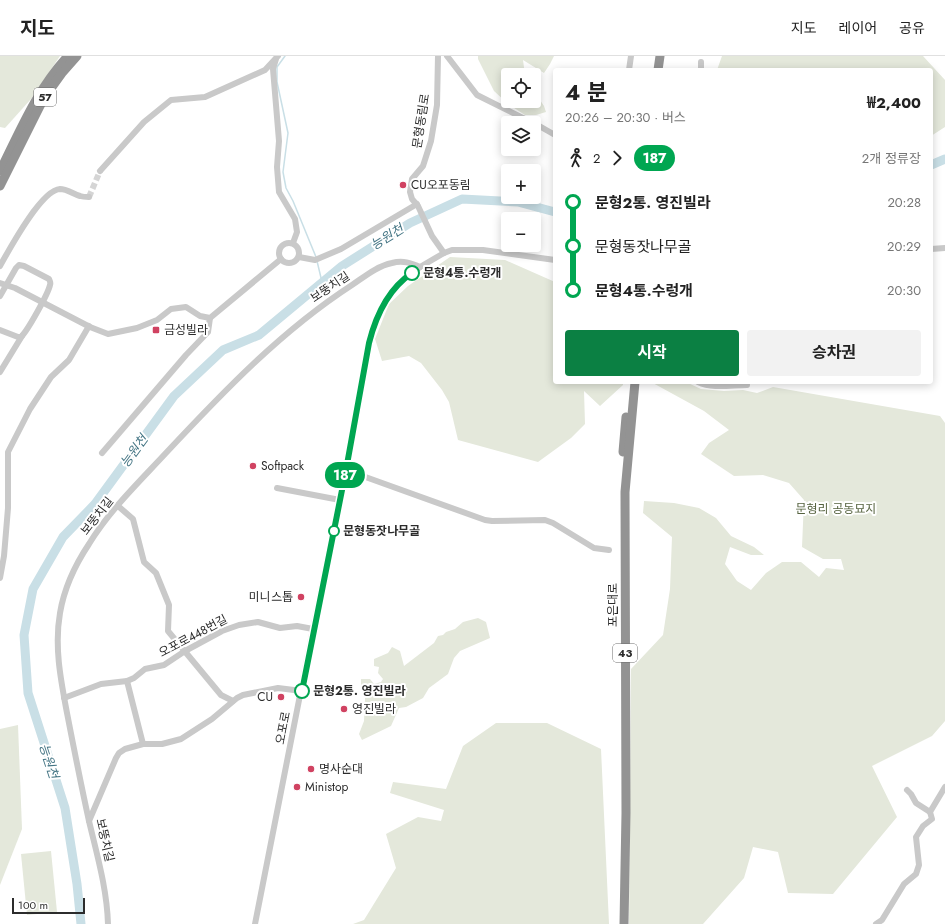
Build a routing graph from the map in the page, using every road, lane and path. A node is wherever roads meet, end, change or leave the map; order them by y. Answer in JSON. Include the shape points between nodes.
{"nodes":[{"id":1,"x":68,"y":56,"type":"edge"},
{"id":2,"x":77,"y":56,"type":"edge"},
{"id":3,"x":438,"y":56,"type":"edge"},
{"id":4,"x":447,"y":56,"type":"edge"},
{"id":5,"x":631,"y":56,"type":"edge"},
{"id":6,"x":660,"y":56,"type":"edge"},
{"id":7,"x":666,"y":56,"type":"edge"},
{"id":8,"x":277,"y":57,"type":"edge"},
{"id":9,"x":701,"y":62,"type":"dead end"},
{"id":10,"x":629,"y":68,"type":"edge"},
{"id":11,"x":658,"y":68,"type":"edge"},
{"id":12,"x":664,"y":68,"type":"edge"},
{"id":13,"x":701,"y":68,"type":"edge"},
{"id":14,"x":520,"y":116,"type":"edge"},
{"id":15,"x":541,"y":127,"type":"edge"},
{"id":16,"x":553,"y":134,"type":"edge"},
{"id":17,"x":16,"y":145,"type":"junction"},
{"id":18,"x":0,"y":171,"type":"edge"},
{"id":19,"x":100,"y":171,"type":"tunnel mouth"},
{"id":20,"x":0,"y":186,"type":"edge"},
{"id":21,"x":89,"y":197,"type":"dead end"},
{"id":22,"x":417,"y":205,"type":"junction"},
{"id":23,"x":293,"y":243,"type":"junction"},
{"id":24,"x":945,"y":248,"type":"edge"},
{"id":25,"x":933,"y":249,"type":"edge"},
{"id":26,"x":444,"y":253,"type":"junction"},
{"id":27,"x":299,"y":256,"type":"junction"},
{"id":28,"x":281,"y":259,"type":"junction"},
{"id":29,"x":553,"y":260,"type":"edge"},
{"id":30,"x":0,"y":266,"type":"edge"},
{"id":31,"x":420,"y":268,"type":"junction"},
{"id":32,"x":3,"y":284,"type":"edge"},
{"id":33,"x":0,"y":296,"type":"edge"},
{"id":34,"x":42,"y":302,"type":"junction"},
{"id":35,"x":210,"y":318,"type":"junction"},
{"id":36,"x":88,"y":326,"type":"junction"},
{"id":37,"x":0,"y":330,"type":"edge"},
{"id":38,"x":23,"y":335,"type":"junction"},
{"id":39,"x":0,"y":372,"type":"edge"},
{"id":40,"x":629,"y":384,"type":"edge"},
{"id":41,"x":635,"y":384,"type":"edge"},
{"id":42,"x":705,"y":384,"type":"edge"},
{"id":43,"x":747,"y":384,"type":"edge"},
{"id":44,"x":102,"y":453,"type":"dead end"},
{"id":45,"x":346,"y":470,"type":"junction"},
{"id":46,"x":277,"y":488,"type":"dead end"},
{"id":47,"x":340,"y":500,"type":"junction"},
{"id":48,"x":118,"y":506,"type":"junction"},
{"id":49,"x":610,"y":550,"type":"dead end"},
{"id":50,"x":0,"y":578,"type":"edge"},
{"id":51,"x":313,"y":630,"type":"junction"},
{"id":52,"x":185,"y":651,"type":"junction"},
{"id":53,"x":128,"y":681,"type":"junction"},
{"id":54,"x":302,"y":691,"type":"junction"},
{"id":55,"x":64,"y":698,"type":"junction"},
{"id":56,"x":233,"y":701,"type":"junction"},
{"id":57,"x":143,"y":744,"type":"junction"},
{"id":58,"x":945,"y":787,"type":"edge"},
{"id":59,"x":907,"y":790,"type":"dead end"},
{"id":60,"x":930,"y":812,"type":"junction"},
{"id":61,"x":89,"y":822,"type":"junction"},
{"id":62,"x":108,"y":924,"type":"edge"},
{"id":63,"x":256,"y":924,"type":"edge"},
{"id":64,"x":619,"y":924,"type":"edge"},
{"id":65,"x":624,"y":924,"type":"edge"},
{"id":66,"x":876,"y":924,"type":"edge"}],
"edges":[{"from":1,"to":17,"type":"highway","number":"57","via":[[43,88]]},
{"from":2,"to":17,"type":"highway","number":"57","via":[[52,86]]},
{"from":3,"to":22,"type":"street","name":"문형동림로","via":[[436,105],[431,141],[423,166],[412,179],[410,192]]},
{"from":4,"to":14,"type":"street","via":[[477,95]]},
{"from":5,"to":10,"type":"street"},
{"from":6,"to":11,"type":"highway"},
{"from":7,"to":12,"type":"highway"},
{"from":8,"to":19,"type":"street","via":[[264,70],[205,96],[171,100],[144,122]]},
{"from":8,"to":23,"type":"street","via":[[273,69],[279,141],[279,192],[295,219],[297,232]]},
{"from":9,"to":13,"type":"street"},
{"from":15,"to":16,"type":"street"},
{"from":17,"to":18,"type":"highway","number":"57"},
{"from":17,"to":20,"type":"highway","number":"57"},
{"from":21,"to":30,"type":"street","via":[[58,189],[50,193],[19,233]]},
{"from":22,"to":26,"type":"street","name":"문형동림로","via":[[432,236]]},
{"from":22,"to":27,"type":"street","via":[[341,249],[315,260]]},
{"from":23,"to":27,"type":"street","via":[[300,250]]},
{"from":23,"to":28,"type":"street","via":[[286,243],[281,247]]},
{"from":24,"to":25,"type":"street"},
{"from":26,"to":29,"type":"street","name":"오포로","via":[[460,249],[483,250]]},
{"from":26,"to":31,"type":"street","name":"오포로"},
{"from":27,"to":28,"type":"street","via":[[291,263]]},
{"from":28,"to":35,"type":"street"},
{"from":31,"to":45,"type":"street","name":"오포로","via":[[392,291],[384,302],[373,328]]},
{"from":31,"to":48,"type":"street","name":"보뚱치길","via":[[409,262],[391,263],[380,267],[306,317],[212,405]]},
{"from":32,"to":33,"type":"street"},
{"from":32,"to":34,"type":"street"},
{"from":32,"to":34,"type":"street","via":[[19,265],[24,266],[49,279],[50,285]]},
{"from":34,"to":36,"type":"street"},
{"from":34,"to":38,"type":"street"},
{"from":35,"to":36,"type":"street","via":[[200,316],[186,307],[171,309],[156,320],[137,328],[108,334]]},
{"from":35,"to":44,"type":"street","via":[[208,332],[186,354]]},
{"from":36,"to":50,"type":"street","via":[[69,360],[51,377],[30,409],[8,452],[8,508]]},
{"from":37,"to":38,"type":"street","via":[[18,338]]},
{"from":38,"to":39,"type":"street"},
{"from":40,"to":64,"type":"highway","name":"포은대로","number":"43","via":[[620,507]]},
{"from":41,"to":65,"type":"highway","name":"포은대로","number":"43","via":[[625,492]]},
{"from":42,"to":43,"type":"street"},
{"from":45,"to":47,"type":"street","name":"오포로"},
{"from":45,"to":49,"type":"street","via":[[485,520],[545,520],[594,548]]},
{"from":46,"to":47,"type":"street"},
{"from":47,"to":51,"type":"street","name":"오포로"},
{"from":48,"to":52,"type":"street","via":[[133,519],[144,562],[156,573],[169,605],[168,630]]},
{"from":48,"to":55,"type":"street","name":"보뚱치길","via":[[89,543],[64,594],[57,636]]},
{"from":51,"to":52,"type":"street","name":"오포로448번길","via":[[297,626],[280,628],[250,622],[222,631]]},
{"from":51,"to":54,"type":"street","name":"오포로"},
{"from":52,"to":53,"type":"street","name":"오포로448번길","via":[[164,665],[145,669]]},
{"from":52,"to":56,"type":"street","via":[[222,694]]},
{"from":53,"to":55,"type":"street","name":"오포로448번길","via":[[101,684]]},
{"from":53,"to":57,"type":"street"},
{"from":54,"to":56,"type":"street","via":[[288,688],[270,689],[243,695]]},
{"from":54,"to":63,"type":"street","name":"오포로"},
{"from":55,"to":61,"type":"street","name":"보뚱치길"},
{"from":56,"to":57,"type":"street","via":[[212,719],[181,739],[162,744]]},
{"from":57,"to":61,"type":"street","via":[[119,753]]},
{"from":58,"to":60,"type":"street"},
{"from":59,"to":60,"type":"street","via":[[916,803]]},
{"from":60,"to":66,"type":"street","via":[[932,819],[923,826],[916,837],[919,865],[916,874],[904,884],[882,920]]},
{"from":61,"to":62,"type":"street","name":"보뚱치길","via":[[98,857]]}]}
